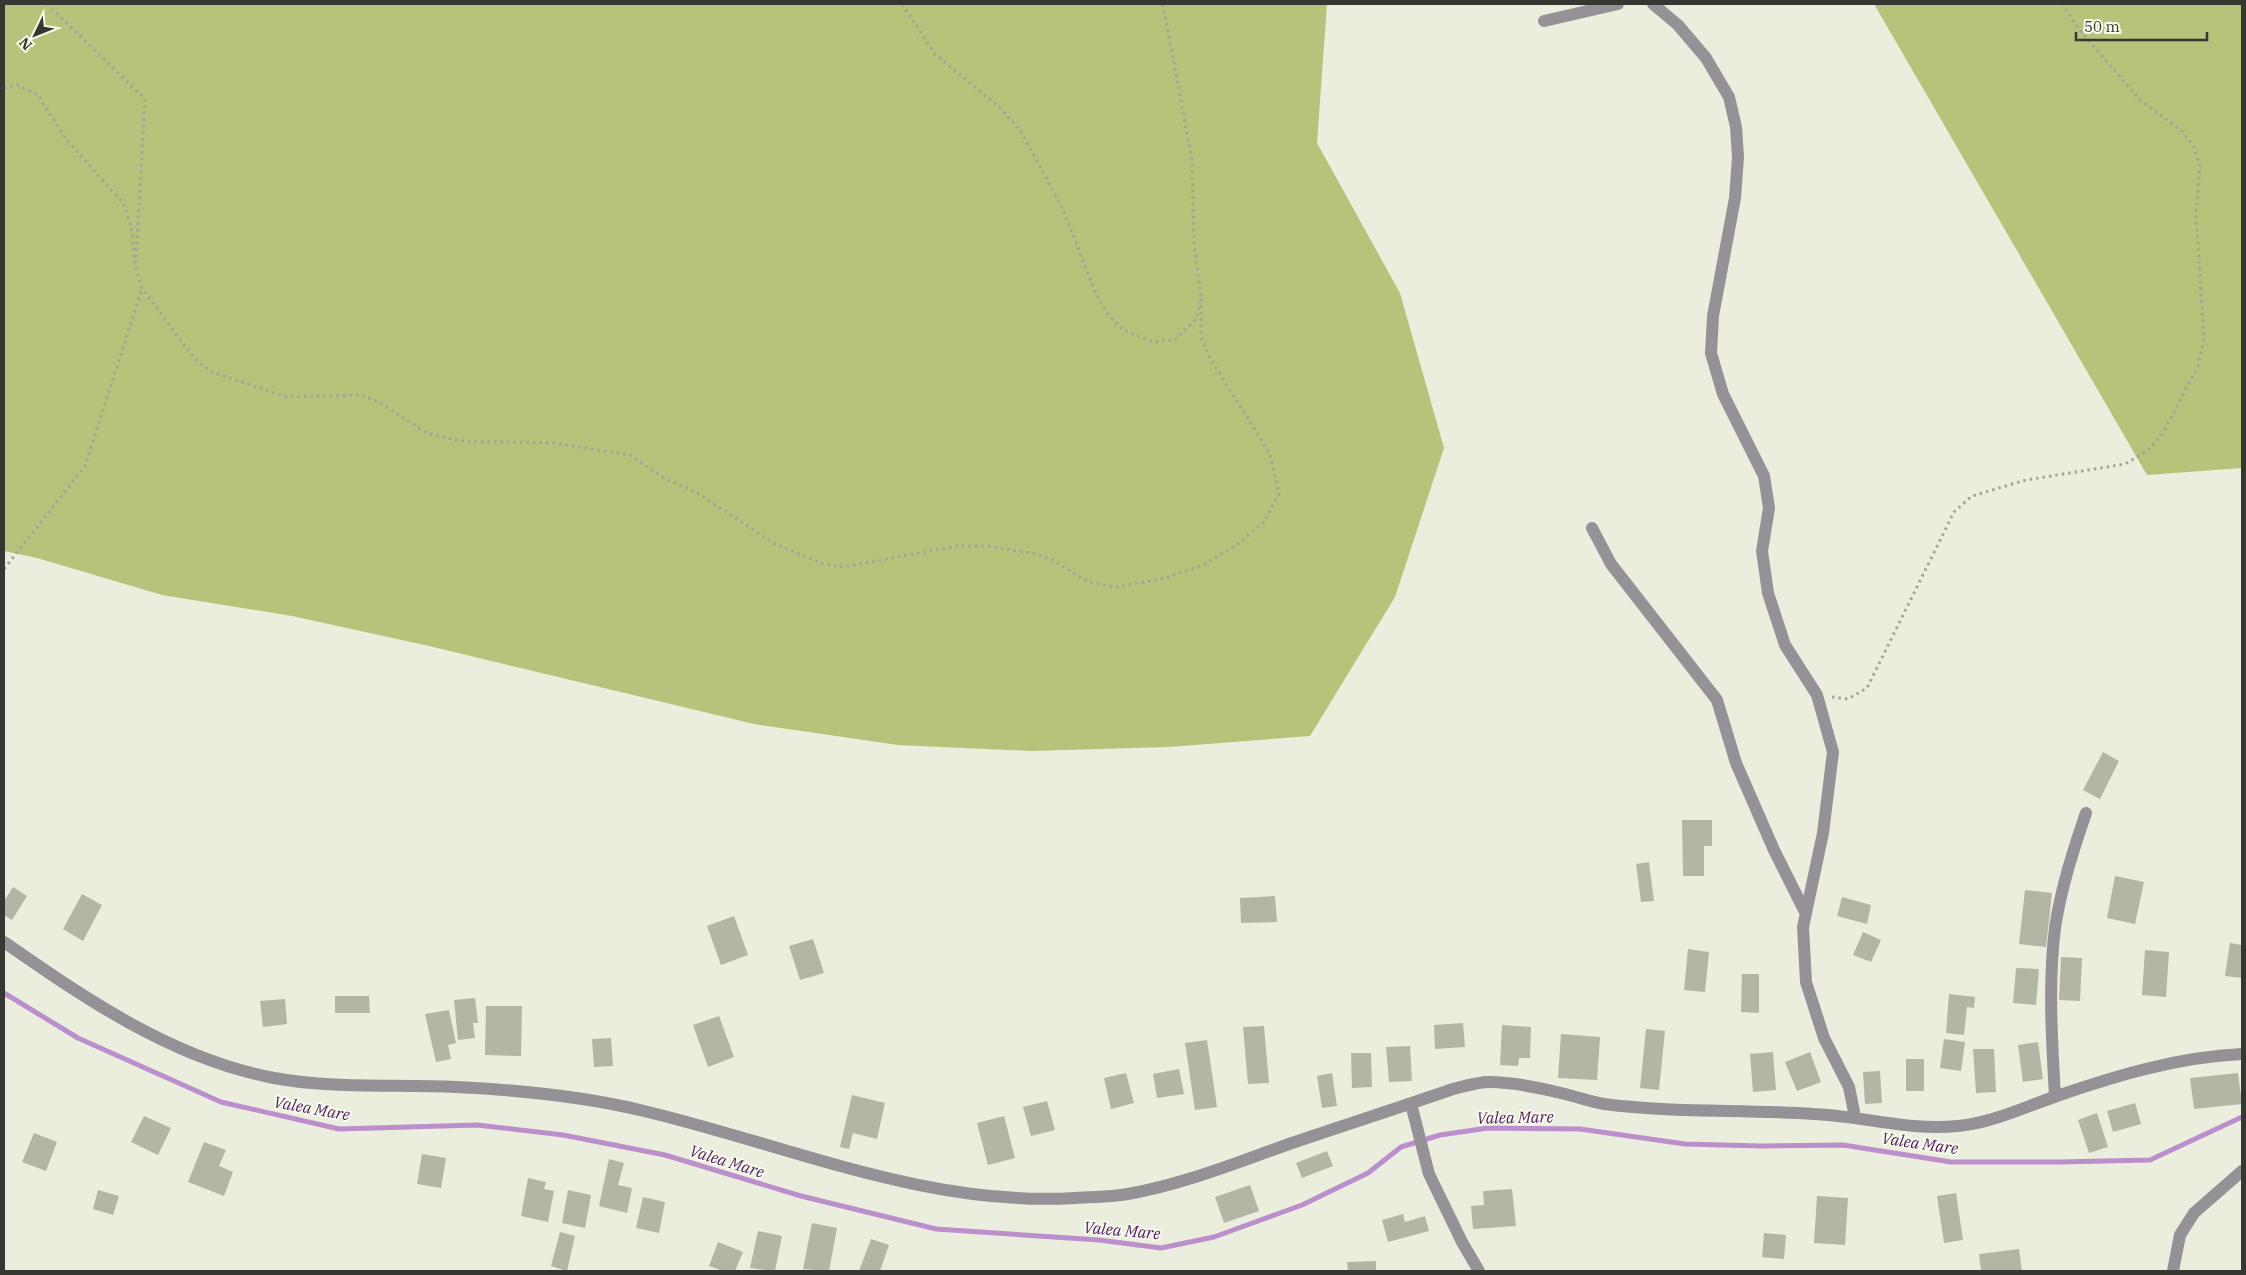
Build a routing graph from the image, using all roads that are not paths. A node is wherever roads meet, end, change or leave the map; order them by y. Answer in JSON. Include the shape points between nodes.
{"nodes":[{"id":1,"x":1618,"y":4,"type":"edge"},
{"id":2,"x":1653,"y":4,"type":"edge"},
{"id":3,"x":1544,"y":21,"type":"dead end"},
{"id":4,"x":1592,"y":528,"type":"dead end"},
{"id":5,"x":2086,"y":813,"type":"dead end"},
{"id":6,"x":1806,"y":914,"type":"junction"},
{"id":7,"x":4,"y":942,"type":"edge"},
{"id":8,"x":2242,"y":1054,"type":"edge"},
{"id":9,"x":2055,"y":1097,"type":"junction"},
{"id":10,"x":1411,"y":1104,"type":"junction"},
{"id":11,"x":1855,"y":1117,"type":"junction"},
{"id":12,"x":2242,"y":1171,"type":"edge"},
{"id":13,"x":2176,"y":1251,"type":"junction"},
{"id":14,"x":1479,"y":1271,"type":"edge"},
{"id":15,"x":2173,"y":1271,"type":"edge"},
{"id":16,"x":2184,"y":1271,"type":"edge"}],
"edges":[{"from":1,"to":3,"type":"street"},
{"from":2,"to":6,"type":"street","via":[[1678,25],[1706,58],[1729,97],[1736,127],[1735,198],[1713,316],[1712,353],[1723,394],[1764,476],[1769,508],[1762,551],[1768,593],[1784,645],[1817,696],[1833,752],[1823,833]]},
{"from":4,"to":6,"type":"street","via":[[1610,564],[1717,700],[1736,763]]},
{"from":5,"to":9,"type":"street","via":[[2067,866],[2055,928],[2052,987]]},
{"from":6,"to":11,"type":"street","via":[[1803,927],[1806,982],[1824,1038],[1849,1087]]},
{"from":7,"to":10,"type":"street","via":[[63,984],[174,1045],[232,1067],[273,1078],[378,1087],[453,1087],[584,1099],[643,1110],[933,1189],[995,1198],[1126,1194],[1181,1181]]},
{"from":8,"to":9,"type":"street","via":[[2205,1056],[2169,1063]]},
{"from":9,"to":11,"type":"street","via":[[1999,1117],[1959,1126],[1885,1124]]},
{"from":10,"to":11,"type":"street","via":[[1454,1088],[1488,1082],[1523,1085],[1601,1104],[1674,1111]]},
{"from":10,"to":14,"type":"street","via":[[1429,1174]]},
{"from":12,"to":13,"type":"street","via":[[2194,1213],[2180,1235]]},
{"from":13,"to":15,"type":"street"},
{"from":13,"to":16,"type":"street"}]}
